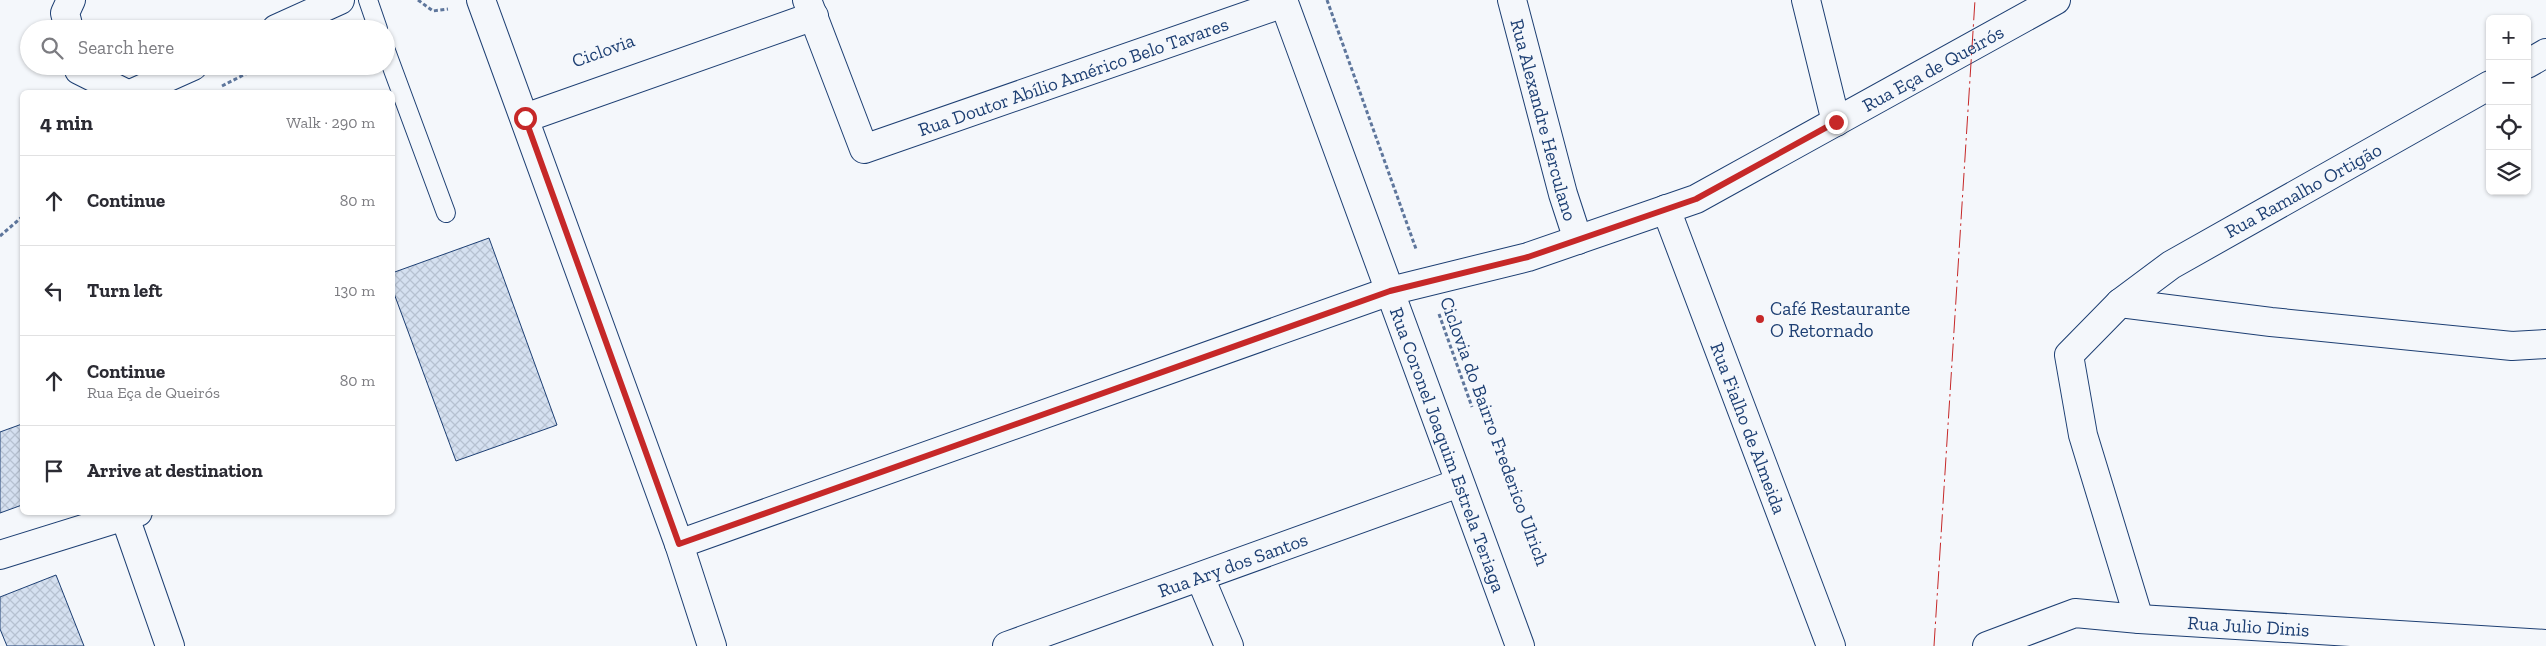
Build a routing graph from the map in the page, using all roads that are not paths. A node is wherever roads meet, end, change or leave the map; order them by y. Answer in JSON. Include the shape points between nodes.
{"nodes":[{"id":1,"x":72,"y":0,"type":"edge"},
{"id":2,"x":340,"y":0,"type":"edge"},
{"id":3,"x":368,"y":0,"type":"edge"},
{"id":4,"x":481,"y":0,"type":"edge"},
{"id":5,"x":1512,"y":0,"type":"edge"},
{"id":6,"x":1806,"y":0,"type":"edge"},
{"id":7,"x":2056,"y":0,"type":"edge"},
{"id":8,"x":1284,"y":2,"type":"edge"},
{"id":9,"x":811,"y":8,"type":"edge"},
{"id":10,"x":67,"y":20,"type":"edge"},
{"id":11,"x":296,"y":20,"type":"edge"},
{"id":12,"x":375,"y":20,"type":"edge"},
{"id":13,"x":2546,"y":53,"type":"edge"},
{"id":14,"x":2531,"y":62,"type":"edge"},
{"id":15,"x":89,"y":75,"type":"edge"},
{"id":16,"x":173,"y":75,"type":"edge"},
{"id":17,"x":395,"y":75,"type":"edge"},
{"id":18,"x":2486,"y":87,"type":"edge"},
{"id":19,"x":119,"y":90,"type":"edge"},
{"id":20,"x":139,"y":90,"type":"edge"},
{"id":21,"x":525,"y":118,"type":"junction"},
{"id":22,"x":1836,"y":122,"type":"junction"},
{"id":23,"x":1666,"y":209,"type":"junction"},
{"id":24,"x":446,"y":213,"type":"dead end"},
{"id":25,"x":1578,"y":240,"type":"junction"},
{"id":26,"x":1390,"y":291,"type":"junction"},
{"id":27,"x":2120,"y":303,"type":"junction"},
{"id":28,"x":2546,"y":344,"type":"edge"},
{"id":29,"x":1459,"y":483,"type":"junction"},
{"id":30,"x":131,"y":515,"type":"edge"},
{"id":31,"x":679,"y":544,"type":"junction"},
{"id":32,"x":0,"y":555,"type":"edge"},
{"id":33,"x":1200,"y":576,"type":"junction"},
{"id":34,"x":2138,"y":620,"type":"junction"},
{"id":35,"x":2546,"y":644,"type":"edge"},
{"id":36,"x":170,"y":646,"type":"edge"},
{"id":37,"x":712,"y":646,"type":"edge"},
{"id":38,"x":1006,"y":646,"type":"edge"},
{"id":39,"x":1229,"y":646,"type":"edge"},
{"id":40,"x":1520,"y":646,"type":"edge"},
{"id":41,"x":1831,"y":646,"type":"edge"},
{"id":42,"x":1987,"y":646,"type":"edge"}],
"edges":[{"from":1,"to":10,"type":"street","via":[[65,13]]},
{"from":2,"to":11,"type":"street"},
{"from":3,"to":12,"type":"lane"},
{"from":4,"to":21,"type":"street"},
{"from":5,"to":25,"type":"street","name":"Rua Alexandre Herculano"},
{"from":6,"to":22,"type":"street"},
{"from":7,"to":22,"type":"street","name":"Rua Eça de Queirós"},
{"from":8,"to":9,"type":"street","name":"Rua Doutor Abílio Américo Belo Tavares","via":[[864,149]]},
{"from":8,"to":26,"type":"street","name":"Rua Coronel Joaquim Estrela Teriaga"},
{"from":9,"to":21,"type":"street"},
{"from":13,"to":14,"type":"street"},
{"from":15,"to":19,"type":"street"},
{"from":16,"to":20,"type":"street"},
{"from":17,"to":24,"type":"lane"},
{"from":18,"to":27,"type":"street","name":"Rua Ramalho Ortigão","via":[[2171,265]]},
{"from":21,"to":31,"type":"street"},
{"from":22,"to":23,"type":"street","name":"Rua Eça de Queirós","via":[[1696,199]]},
{"from":23,"to":25,"type":"street","name":"Rua Eça de Queirós"},
{"from":23,"to":41,"type":"street","name":"Rua Fialho de Almeida"},
{"from":25,"to":26,"type":"street","name":"Rua Eça de Queirós","via":[[1528,257]]},
{"from":26,"to":29,"type":"street","name":"Rua Coronel Joaquim Estrela Teriaga"},
{"from":26,"to":31,"type":"street","name":"Rua Eça de Queirós"},
{"from":27,"to":28,"type":"street","via":[[2512,346]]},
{"from":27,"to":34,"type":"street","name":"Rua Ramalho Ortigão","via":[[2069,355],[2082,435]]},
{"from":29,"to":33,"type":"street","name":"Rua Ary dos Santos"},
{"from":29,"to":40,"type":"street","name":"Rua Coronel Joaquim Estrela Teriaga"},
{"from":30,"to":32,"type":"street"},
{"from":30,"to":36,"type":"street"},
{"from":31,"to":37,"type":"street"},
{"from":33,"to":38,"type":"street","name":"Rua Ary dos Santos"},
{"from":33,"to":39,"type":"street"},
{"from":34,"to":35,"type":"street","name":"Rua Julio Dinis"},
{"from":34,"to":42,"type":"street","name":"Rua Julio Dinis","via":[[2075,613]]}]}
